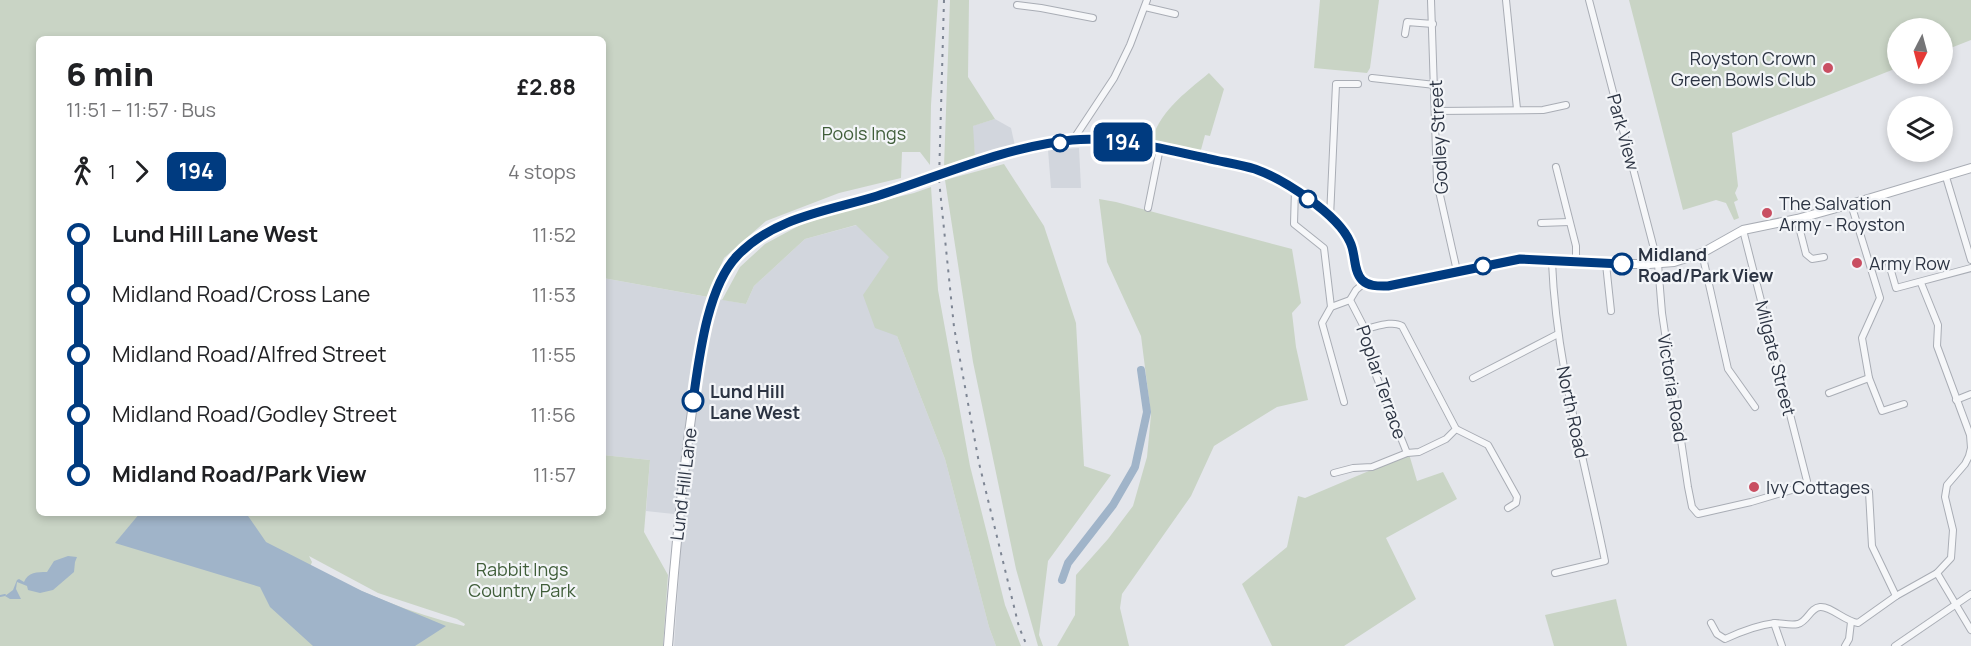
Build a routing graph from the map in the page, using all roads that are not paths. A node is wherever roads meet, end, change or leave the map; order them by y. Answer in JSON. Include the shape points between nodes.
{"nodes":[{"id":1,"x":1042,"y":0,"type":"edge"},
{"id":2,"x":1431,"y":0,"type":"edge"},
{"id":3,"x":1506,"y":0,"type":"edge"},
{"id":4,"x":1589,"y":0,"type":"edge"},
{"id":5,"x":1146,"y":3,"type":"edge"},
{"id":6,"x":1017,"y":5,"type":"dead end"},
{"id":7,"x":1041,"y":8,"type":"junction"},
{"id":8,"x":1175,"y":14,"type":"dead end"},
{"id":9,"x":1093,"y":18,"type":"dead end"},
{"id":10,"x":1433,"y":24,"type":"junction"},
{"id":11,"x":1405,"y":34,"type":"dead end"},
{"id":12,"x":1372,"y":78,"type":"dead end"},
{"id":13,"x":1358,"y":84,"type":"dead end"},
{"id":14,"x":1435,"y":86,"type":"junction"},
{"id":15,"x":1566,"y":105,"type":"dead end"},
{"id":16,"x":1517,"y":109,"type":"junction"},
{"id":17,"x":1435,"y":111,"type":"junction"},
{"id":18,"x":1073,"y":140,"type":"junction"},
{"id":19,"x":1160,"y":148,"type":"junction"},
{"id":20,"x":1556,"y":167,"type":"dead end"},
{"id":21,"x":1971,"y":168,"type":"edge"},
{"id":22,"x":1947,"y":177,"type":"junction"},
{"id":23,"x":1295,"y":189,"type":"junction"},
{"id":24,"x":1851,"y":204,"type":"junction"},
{"id":25,"x":1148,"y":208,"type":"dead end"},
{"id":26,"x":1330,"y":218,"type":"junction"},
{"id":27,"x":1797,"y":219,"type":"junction"},
{"id":28,"x":1569,"y":222,"type":"junction"},
{"id":29,"x":1541,"y":223,"type":"dead end"},
{"id":30,"x":1743,"y":230,"type":"junction"},
{"id":31,"x":1702,"y":253,"type":"junction"},
{"id":32,"x":1824,"y":257,"type":"dead end"},
{"id":33,"x":1971,"y":260,"type":"edge"},
{"id":34,"x":1552,"y":262,"type":"junction"},
{"id":35,"x":1576,"y":263,"type":"junction"},
{"id":36,"x":1606,"y":264,"type":"junction"},
{"id":37,"x":1658,"y":264,"type":"junction"},
{"id":38,"x":1889,"y":264,"type":"dead end"},
{"id":39,"x":1971,"y":268,"type":"edge"},
{"id":40,"x":1457,"y":272,"type":"junction"},
{"id":41,"x":1364,"y":283,"type":"junction"},
{"id":42,"x":1921,"y":283,"type":"junction"},
{"id":43,"x":1350,"y":300,"type":"junction"},
{"id":44,"x":1331,"y":307,"type":"junction"},
{"id":45,"x":1611,"y":311,"type":"dead end"},
{"id":46,"x":1365,"y":329,"type":"junction"},
{"id":47,"x":1558,"y":334,"type":"junction"},
{"id":48,"x":1473,"y":378,"type":"dead end"},
{"id":49,"x":1869,"y":378,"type":"junction"},
{"id":50,"x":1829,"y":393,"type":"dead end"},
{"id":51,"x":1971,"y":394,"type":"edge"},
{"id":52,"x":1956,"y":400,"type":"junction"},
{"id":53,"x":1344,"y":402,"type":"dead end"},
{"id":54,"x":1904,"y":404,"type":"dead end"},
{"id":55,"x":1755,"y":407,"type":"dead end"},
{"id":56,"x":1456,"y":429,"type":"junction"},
{"id":57,"x":1407,"y":453,"type":"junction"},
{"id":58,"x":1334,"y":473,"type":"dead end"},
{"id":59,"x":1869,"y":492,"type":"dead end"},
{"id":60,"x":1508,"y":508,"type":"dead end"},
{"id":61,"x":1694,"y":511,"type":"joint"},
{"id":62,"x":1555,"y":573,"type":"dead end"},
{"id":63,"x":1937,"y":573,"type":"junction"},
{"id":64,"x":1971,"y":594,"type":"edge"},
{"id":65,"x":1896,"y":596,"type":"junction"},
{"id":66,"x":1956,"y":603,"type":"junction"},
{"id":67,"x":1851,"y":622,"type":"junction"},
{"id":68,"x":1711,"y":623,"type":"dead end"},
{"id":69,"x":1774,"y":623,"type":"junction"},
{"id":70,"x":1971,"y":630,"type":"edge"},
{"id":71,"x":1725,"y":643,"type":"edge"},
{"id":72,"x":668,"y":646,"type":"edge"},
{"id":73,"x":1782,"y":646,"type":"edge"},
{"id":74,"x":1845,"y":646,"type":"edge"},
{"id":75,"x":1895,"y":646,"type":"edge"}],
"edges":[{"from":1,"to":7,"type":"street"},
{"from":2,"to":10,"type":"street","name":"Godley Street"},
{"from":3,"to":16,"type":"street"},
{"from":4,"to":37,"type":"street","name":"Park View"},
{"from":5,"to":8,"type":"street"},
{"from":5,"to":18,"type":"street","via":[[1114,78]]},
{"from":6,"to":7,"type":"street"},
{"from":7,"to":9,"type":"street"},
{"from":10,"to":11,"type":"street","via":[[1407,18]]},
{"from":10,"to":14,"type":"street","name":"Godley Street"},
{"from":12,"to":14,"type":"street"},
{"from":13,"to":26,"type":"street","via":[[1336,84]]},
{"from":14,"to":17,"type":"street","name":"Godley Street"},
{"from":15,"to":16,"type":"street","via":[[1543,110]]},
{"from":16,"to":17,"type":"street"},
{"from":17,"to":40,"type":"street","name":"Godley Street","via":[[1437,182]]},
{"from":18,"to":19,"type":"main road","name":"Lund Hill Lane"},
{"from":18,"to":72,"type":"main road","name":"Lund Hill Lane","via":[[994,157],[876,196],[819,210],[766,233],[738,255],[714,295],[698,363],[676,535]]},
{"from":19,"to":23,"type":"main road","name":"Lund Hill Lane","via":[[1255,169]]},
{"from":19,"to":25,"type":"street"},
{"from":20,"to":28,"type":"street"},
{"from":21,"to":22,"type":"main road"},
{"from":22,"to":24,"type":"main road"},
{"from":22,"to":33,"type":"street"},
{"from":23,"to":26,"type":"main road","name":"Lund Hill Lane"},
{"from":23,"to":44,"type":"street","via":[[1294,224],[1324,248]]},
{"from":24,"to":27,"type":"main road"},
{"from":24,"to":49,"type":"street","via":[[1880,298],[1862,338]]},
{"from":26,"to":41,"type":"main road","name":"Lund Hill Lane","via":[[1349,239]]},
{"from":27,"to":30,"type":"main road"},
{"from":27,"to":32,"type":"street","via":[[1806,254],[1812,259]]},
{"from":28,"to":29,"type":"street"},
{"from":28,"to":35,"type":"street"},
{"from":30,"to":31,"type":"main road"},
{"from":30,"to":61,"type":"street","name":"Milgate Street","via":[[1807,478],[1805,486],[1702,514]]},
{"from":31,"to":37,"type":"main road"},
{"from":31,"to":55,"type":"street","via":[[1728,369]]},
{"from":34,"to":35,"type":"main road"},
{"from":34,"to":40,"type":"main road","via":[[1513,260]]},
{"from":34,"to":47,"type":"street","name":"North Road"},
{"from":35,"to":36,"type":"main road"},
{"from":36,"to":37,"type":"main road"},
{"from":36,"to":45,"type":"street"},
{"from":37,"to":61,"type":"street","name":"Victoria Road","via":[[1662,314]]},
{"from":38,"to":42,"type":"street","via":[[1896,288]]},
{"from":39,"to":42,"type":"street"},
{"from":40,"to":41,"type":"main road","via":[[1388,286]]},
{"from":41,"to":43,"type":"street"},
{"from":42,"to":52,"type":"street","via":[[1938,325],[1936,346]]},
{"from":43,"to":44,"type":"street"},
{"from":43,"to":46,"type":"street","name":"Poplar Terrace"},
{"from":44,"to":53,"type":"street","via":[[1322,323]]},
{"from":46,"to":56,"type":"street","via":[[1397,323],[1402,326]]},
{"from":46,"to":57,"type":"street","name":"Poplar Terrace","via":[[1375,373]]},
{"from":47,"to":48,"type":"street"},
{"from":47,"to":62,"type":"street","name":"North Road","via":[[1605,561]]},
{"from":49,"to":50,"type":"street"},
{"from":49,"to":54,"type":"street","via":[[1882,411]]},
{"from":51,"to":52,"type":"street"},
{"from":52,"to":63,"type":"street","via":[[1971,448],[1965,464],[1947,485],[1945,497],[1953,544],[1951,558]]},
{"from":56,"to":57,"type":"street","via":[[1446,440]]},
{"from":56,"to":60,"type":"street","via":[[1488,445],[1517,497],[1516,503]]},
{"from":57,"to":58,"type":"street","via":[[1372,467]]},
{"from":59,"to":65,"type":"street","via":[[1872,546]]},
{"from":63,"to":65,"type":"street"},
{"from":63,"to":66,"type":"street"},
{"from":64,"to":66,"type":"street"},
{"from":65,"to":67,"type":"street","via":[[1865,619]]},
{"from":66,"to":70,"type":"street"},
{"from":66,"to":75,"type":"street"},
{"from":67,"to":69,"type":"street","via":[[1821,607],[1800,624]]},
{"from":67,"to":74,"type":"street","via":[[1850,639]]},
{"from":68,"to":71,"type":"street"},
{"from":69,"to":71,"type":"street","via":[[1741,632]]},
{"from":69,"to":73,"type":"street"}]}
